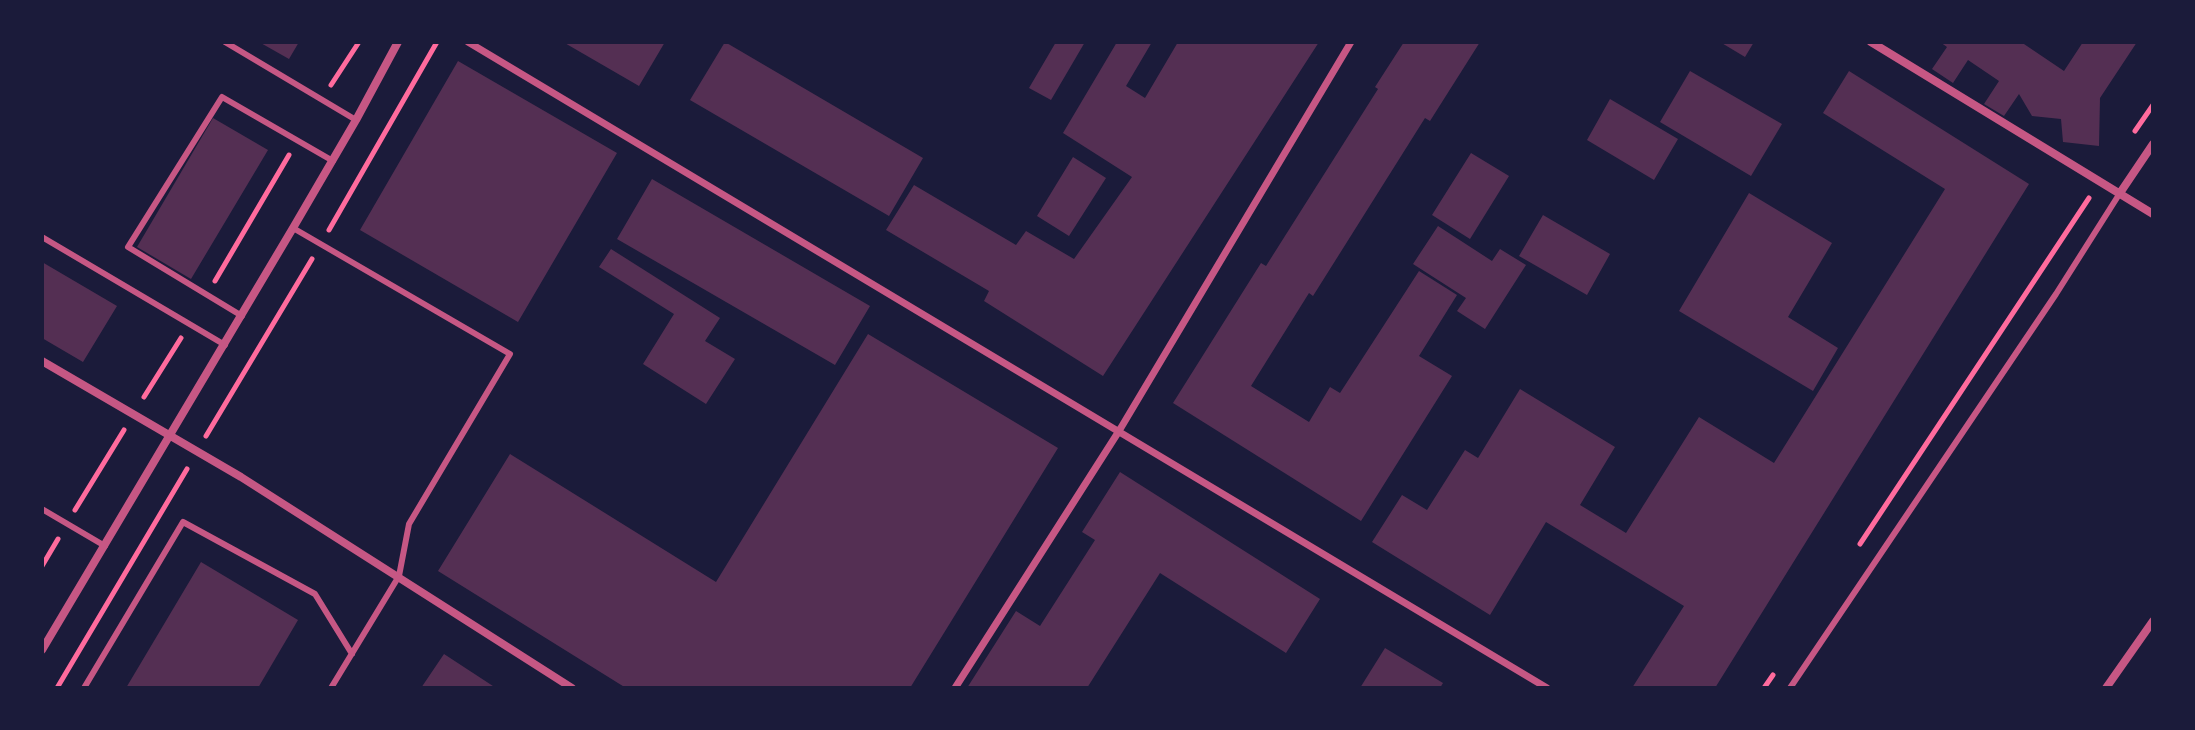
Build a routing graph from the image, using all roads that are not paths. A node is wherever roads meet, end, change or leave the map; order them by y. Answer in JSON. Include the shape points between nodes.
{"nodes":[{"id":1,"x":225,"y":42,"type":"edge"},
{"id":2,"x":398,"y":42,"type":"edge"},
{"id":3,"x":468,"y":42,"type":"edge"},
{"id":4,"x":1351,"y":42,"type":"edge"},
{"id":5,"x":1871,"y":42,"type":"edge"},
{"id":6,"x":356,"y":120,"type":"junction"},
{"id":7,"x":2153,"y":144,"type":"edge"},
{"id":8,"x":333,"y":161,"type":"junction"},
{"id":9,"x":2120,"y":193,"type":"junction"},
{"id":10,"x":2153,"y":214,"type":"edge"},
{"id":11,"x":293,"y":228,"type":"junction"},
{"id":12,"x":42,"y":237,"type":"edge"},
{"id":13,"x":242,"y":316,"type":"junction"},
{"id":14,"x":225,"y":345,"type":"junction"},
{"id":15,"x":42,"y":361,"type":"edge"},
{"id":16,"x":1119,"y":431,"type":"junction"},
{"id":17,"x":171,"y":436,"type":"junction"},
{"id":18,"x":42,"y":509,"type":"edge"},
{"id":19,"x":105,"y":546,"type":"junction"},
{"id":20,"x":399,"y":576,"type":"junction"},
{"id":21,"x":2153,"y":621,"type":"edge"},
{"id":22,"x":42,"y":650,"type":"edge"},
{"id":23,"x":352,"y":654,"type":"junction"},
{"id":24,"x":84,"y":688,"type":"edge"},
{"id":25,"x":331,"y":688,"type":"edge"},
{"id":26,"x":572,"y":688,"type":"edge"},
{"id":27,"x":955,"y":688,"type":"edge"},
{"id":28,"x":1547,"y":688,"type":"edge"},
{"id":29,"x":1790,"y":688,"type":"edge"},
{"id":30,"x":2106,"y":688,"type":"edge"}],
"edges":[{"from":1,"to":6,"type":"lane"},
{"from":2,"to":6,"type":"street"},
{"from":3,"to":16,"type":"street"},
{"from":4,"to":16,"type":"street"},
{"from":5,"to":9,"type":"street"},
{"from":6,"to":8,"type":"street"},
{"from":7,"to":9,"type":"street"},
{"from":8,"to":11,"type":"street"},
{"from":8,"to":13,"type":"lane","via":[[222,97],[128,247]]},
{"from":9,"to":10,"type":"street"},
{"from":9,"to":29,"type":"lane"},
{"from":11,"to":13,"type":"street"},
{"from":11,"to":20,"type":"lane","via":[[510,354],[409,524]]},
{"from":12,"to":14,"type":"lane"},
{"from":13,"to":14,"type":"street"},
{"from":14,"to":17,"type":"street"},
{"from":15,"to":17,"type":"street"},
{"from":16,"to":27,"type":"street"},
{"from":16,"to":28,"type":"street"},
{"from":17,"to":19,"type":"street"},
{"from":17,"to":20,"type":"street"},
{"from":18,"to":19,"type":"lane"},
{"from":19,"to":22,"type":"street"},
{"from":20,"to":23,"type":"lane"},
{"from":20,"to":26,"type":"street"},
{"from":21,"to":30,"type":"street"},
{"from":23,"to":24,"type":"lane","via":[[315,594],[183,522]]},
{"from":23,"to":25,"type":"lane"}]}
